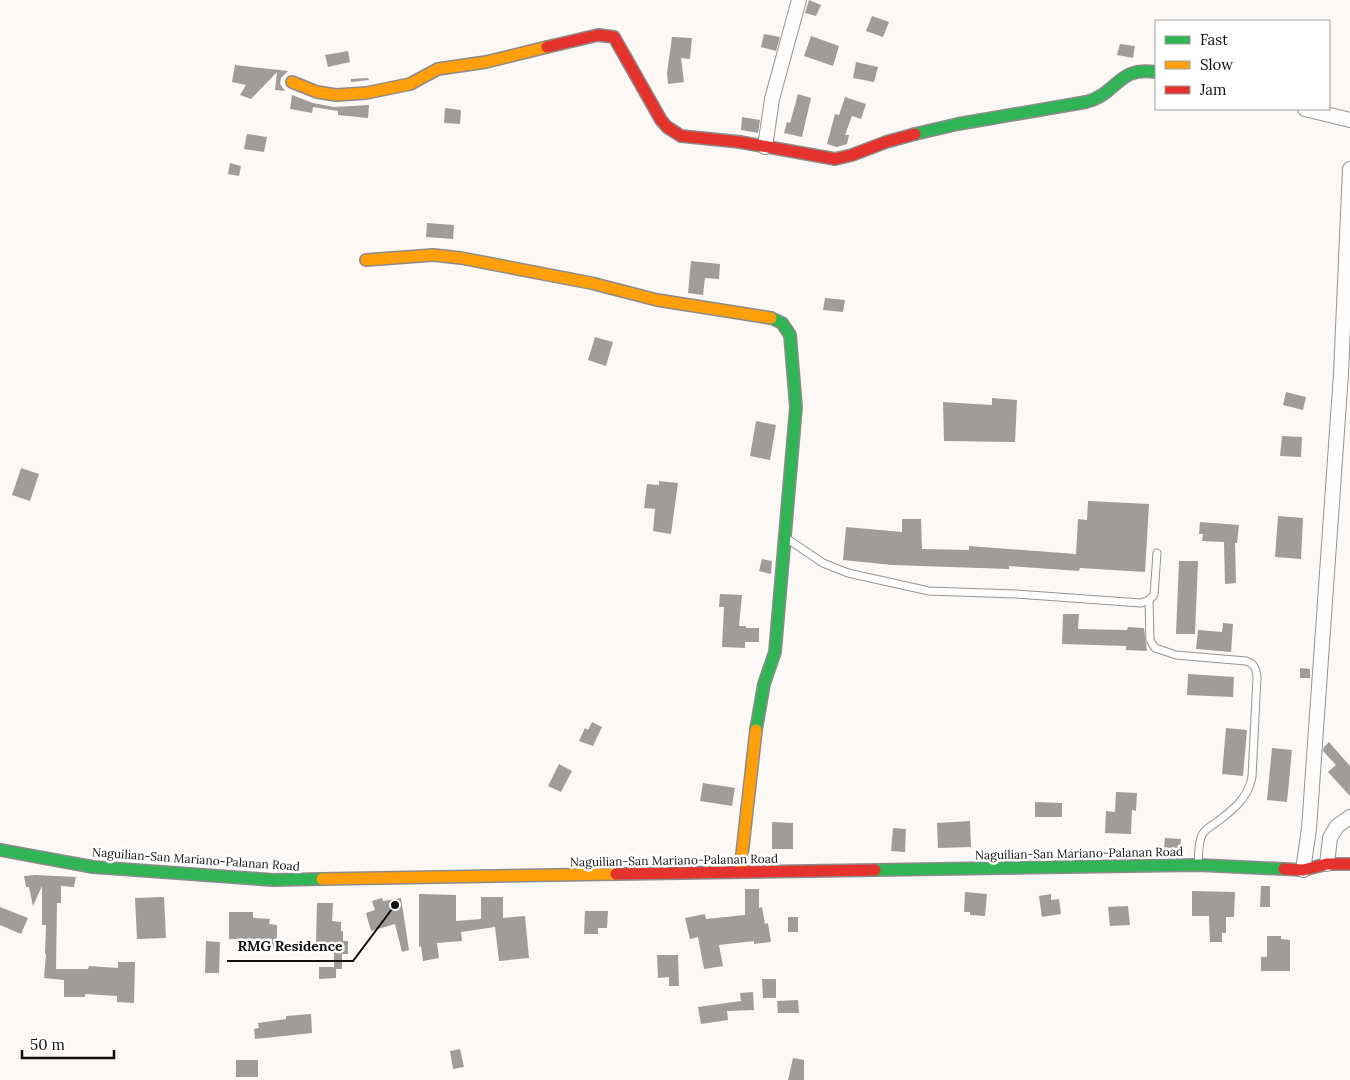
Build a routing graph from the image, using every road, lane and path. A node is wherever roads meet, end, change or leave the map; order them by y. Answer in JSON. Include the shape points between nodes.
{"nodes":[{"id":1,"x":799,"y":0,"type":"edge"},
{"id":2,"x":1155,"y":72,"type":"edge"},
{"id":3,"x":292,"y":82,"type":"dead end"},
{"id":4,"x":1310,"y":110,"type":"edge"},
{"id":5,"x":1350,"y":120,"type":"edge"},
{"id":6,"x":765,"y":146,"type":"junction"},
{"id":7,"x":1350,"y":170,"type":"edge"},
{"id":8,"x":366,"y":260,"type":"dead end"},
{"id":9,"x":786,"y":538,"type":"junction"},
{"id":10,"x":1157,"y":553,"type":"dead end"},
{"id":11,"x":1149,"y":600,"type":"junction"},
{"id":12,"x":1350,"y":817,"type":"edge"},
{"id":13,"x":0,"y":850,"type":"edge"},
{"id":14,"x":1327,"y":864,"type":"junction"},
{"id":15,"x":1350,"y":864,"type":"edge"},
{"id":16,"x":1198,"y":865,"type":"junction"},
{"id":17,"x":1302,"y":870,"type":"junction"},
{"id":18,"x":740,"y":872,"type":"junction"}],
"edges":[{"from":1,"to":6,"type":"street","via":[[772,99]]},
{"from":2,"to":6,"type":"street","via":[[1131,72],[1100,97],[1089,101],[946,126],[906,136],[847,158],[835,159]]},
{"from":3,"to":6,"type":"street","via":[[317,92],[336,95],[366,93],[410,84],[438,69],[486,62],[606,35],[614,37],[660,120],[674,132],[681,136]]},
{"from":4,"to":5,"type":"street"},
{"from":7,"to":17,"type":"street","via":[[1341,374],[1309,829]]},
{"from":8,"to":9,"type":"street","via":[[432,255],[461,258],[591,283],[657,300],[783,322],[790,335],[796,407]]},
{"from":9,"to":11,"type":"lane","via":[[823,562],[848,573],[929,591],[1141,603]]},
{"from":9,"to":18,"type":"street","via":[[775,652],[764,684],[753,747]]},
{"from":10,"to":11,"type":"lane","via":[[1154,595]]},
{"from":11,"to":16,"type":"lane","via":[[1150,640],[1155,648],[1176,655],[1246,661],[1256,668],[1258,677],[1250,788],[1231,811],[1205,830],[1199,844]]},
{"from":12,"to":14,"type":"street","via":[[1337,826],[1330,838]]},
{"from":13,"to":18,"type":"street","name":"Naguilian-San Mariano-Palanan Road","via":[[93,867],[272,880]]},
{"from":14,"to":15,"type":"street","name":"Naguilian-San Mariano-Palanan Road"},
{"from":14,"to":17,"type":"street","name":"Naguilian-San Mariano-Palanan Road"},
{"from":16,"to":17,"type":"street","name":"Naguilian-San Mariano-Palanan Road"},
{"from":16,"to":18,"type":"street","name":"Naguilian-San Mariano-Palanan Road"}]}
